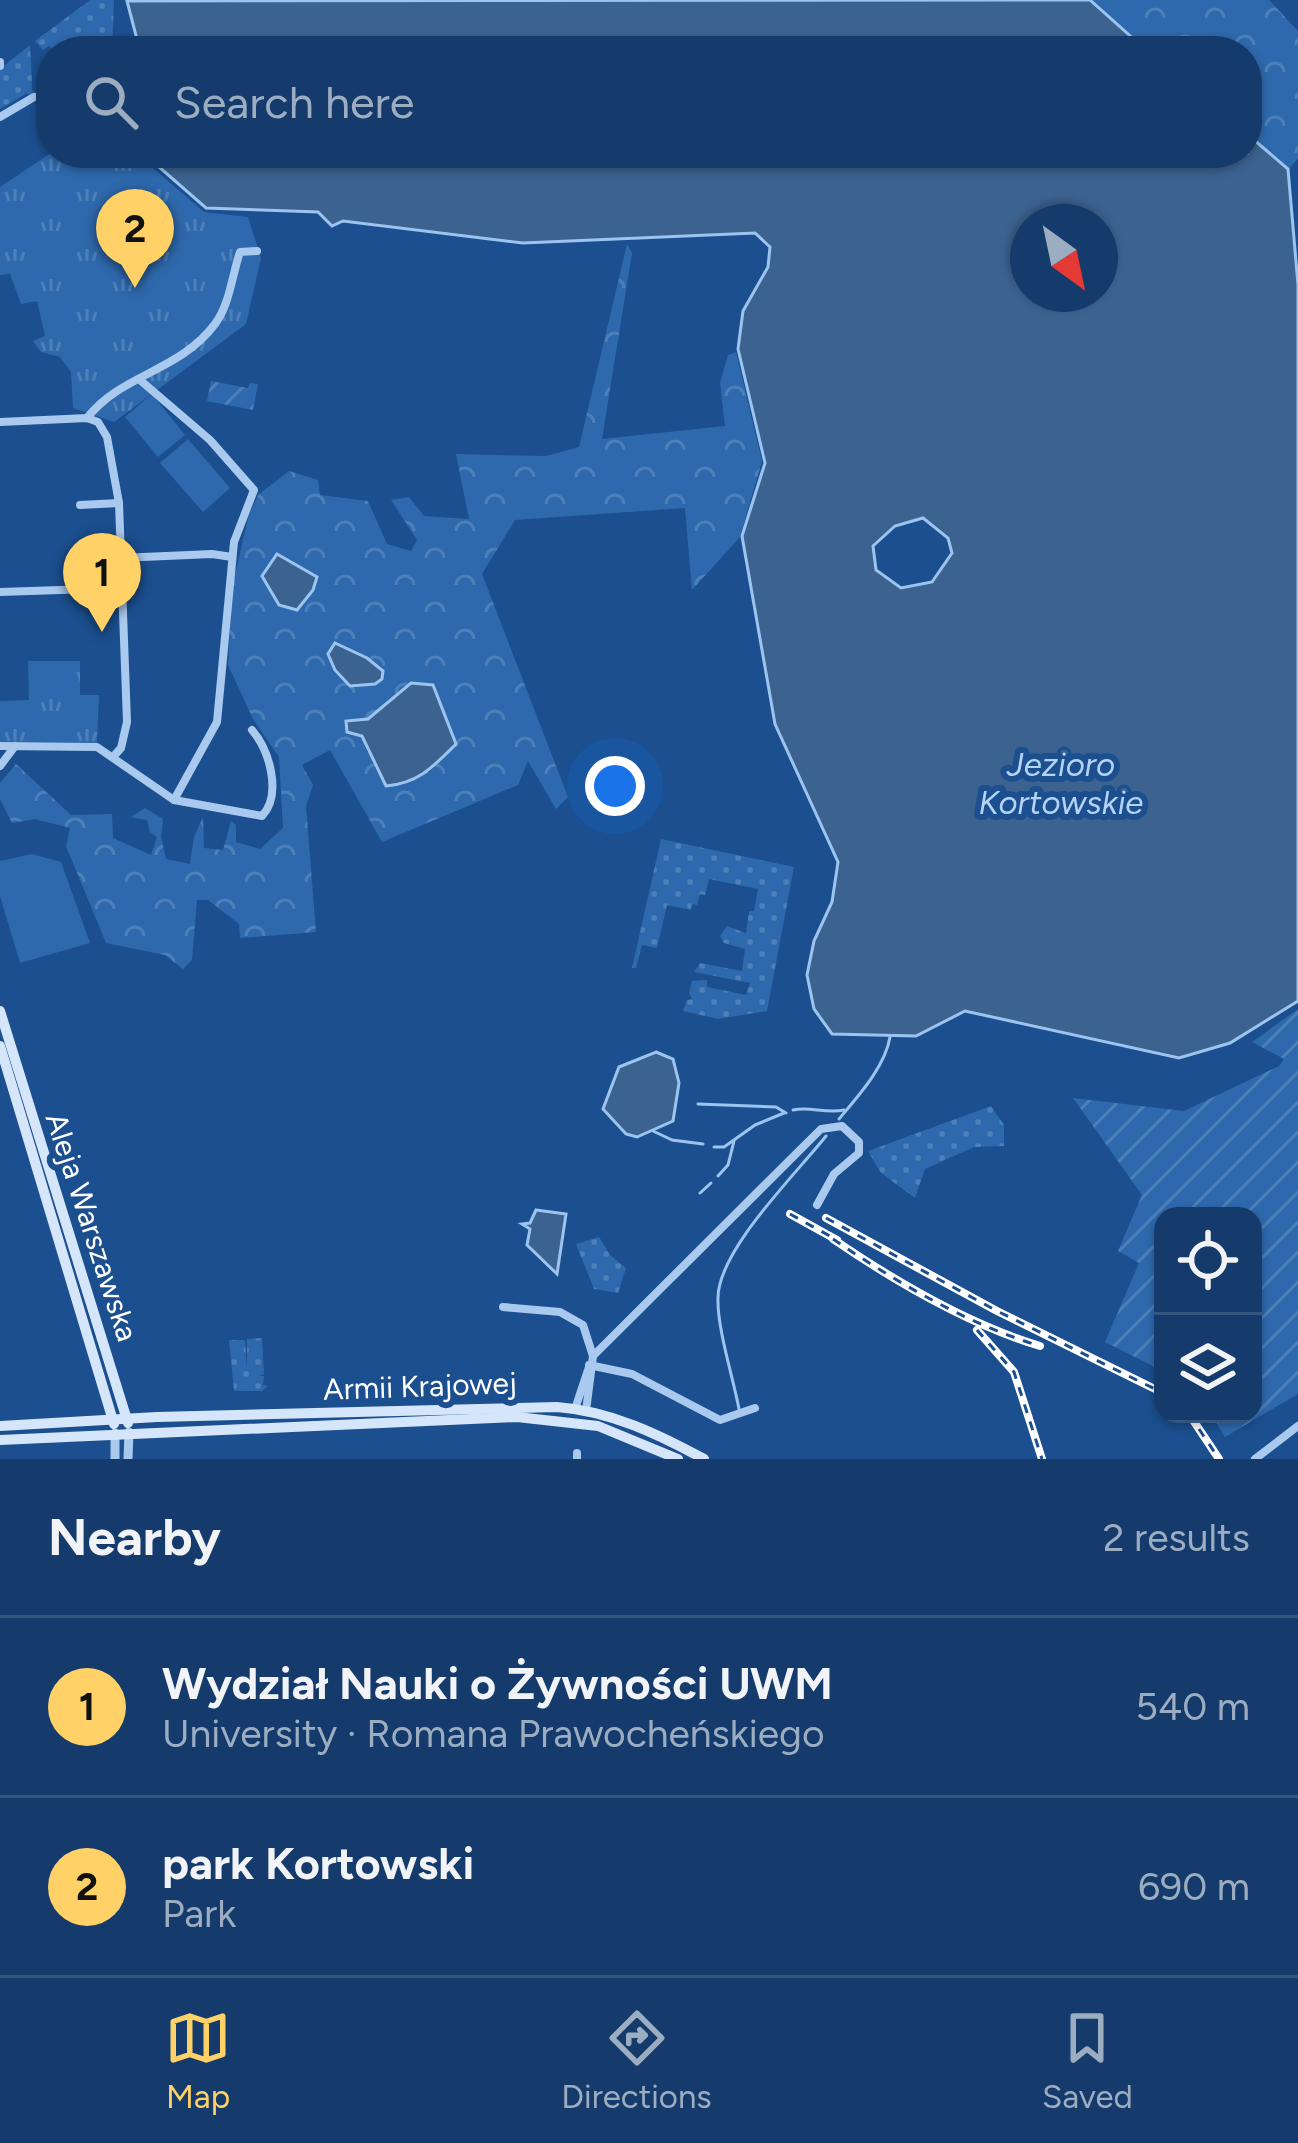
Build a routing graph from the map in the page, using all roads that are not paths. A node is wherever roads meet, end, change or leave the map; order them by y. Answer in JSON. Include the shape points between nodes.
{"nodes":[{"id":1,"x":34,"y":97,"type":"dead end"},
{"id":2,"x":0,"y":117,"type":"edge"},
{"id":3,"x":257,"y":251,"type":"dead end"},
{"id":4,"x":140,"y":380,"type":"junction"},
{"id":5,"x":87,"y":418,"type":"junction"},
{"id":6,"x":0,"y":422,"type":"edge"},
{"id":7,"x":118,"y":503,"type":"junction"},
{"id":8,"x":80,"y":505,"type":"dead end"},
{"id":9,"x":232,"y":557,"type":"junction"},
{"id":10,"x":121,"y":558,"type":"junction"},
{"id":11,"x":121,"y":588,"type":"junction"},
{"id":12,"x":0,"y":592,"type":"edge"},
{"id":13,"x":252,"y":730,"type":"dead end"},
{"id":14,"x":0,"y":746,"type":"edge"},
{"id":15,"x":15,"y":746,"type":"junction"},
{"id":16,"x":113,"y":757,"type":"junction"},
{"id":17,"x":0,"y":766,"type":"edge"},
{"id":18,"x":174,"y":800,"type":"junction"},
{"id":19,"x":0,"y":1011,"type":"edge"},
{"id":20,"x":0,"y":1046,"type":"edge"},
{"id":21,"x":817,"y":1205,"type":"dead end"},
{"id":22,"x":503,"y":1307,"type":"dead end"},
{"id":23,"x":591,"y":1361,"type":"junction"},
{"id":24,"x":755,"y":1408,"type":"dead end"},
{"id":25,"x":580,"y":1414,"type":"junction"},
{"id":26,"x":119,"y":1424,"type":"junction"},
{"id":27,"x":0,"y":1426,"type":"edge"},
{"id":28,"x":1298,"y":1426,"type":"edge"},
{"id":29,"x":129,"y":1432,"type":"junction"},
{"id":30,"x":0,"y":1440,"type":"edge"},
{"id":31,"x":115,"y":1459,"type":"edge"},
{"id":32,"x":128,"y":1459,"type":"edge"},
{"id":33,"x":678,"y":1459,"type":"edge"},
{"id":34,"x":704,"y":1459,"type":"edge"},
{"id":35,"x":1255,"y":1459,"type":"edge"}],
"edges":[{"from":1,"to":2,"type":"street"},
{"from":3,"to":4,"type":"street","via":[[240,252],[218,320],[184,356]]},
{"from":4,"to":5,"type":"street","via":[[109,393]]},
{"from":4,"to":9,"type":"street","via":[[211,440],[254,490]]},
{"from":5,"to":6,"type":"street"},
{"from":5,"to":7,"type":"street","via":[[107,437]]},
{"from":7,"to":8,"type":"street"},
{"from":7,"to":10,"type":"street"},
{"from":9,"to":10,"type":"street"},
{"from":9,"to":18,"type":"street","via":[[217,722]]},
{"from":10,"to":11,"type":"street"},
{"from":11,"to":12,"type":"street"},
{"from":11,"to":16,"type":"street","via":[[127,722]]},
{"from":13,"to":18,"type":"street","via":[[272,772],[267,817]]},
{"from":14,"to":15,"type":"street"},
{"from":15,"to":16,"type":"street","via":[[82,745]]},
{"from":15,"to":17,"type":"street"},
{"from":16,"to":18,"type":"street"},
{"from":19,"to":26,"type":"main road","name":"Aleja Warszawska"},
{"from":20,"to":26,"type":"main road","name":"Aleja Warszawska"},
{"from":21,"to":23,"type":"street","via":[[834,1174],[859,1153],[842,1126],[821,1129]]},
{"from":22,"to":23,"type":"street","via":[[569,1315],[585,1329]]},
{"from":23,"to":24,"type":"street","via":[[719,1420]]},
{"from":23,"to":25,"type":"street"},
{"from":25,"to":26,"type":"main road","name":"Armii Krajowej","via":[[511,1406]]},
{"from":25,"to":29,"type":"main road","name":"Armii Krajowej"},
{"from":25,"to":33,"type":"main road","name":"Armii Krajowej"},
{"from":25,"to":34,"type":"main road","name":"Armii Krajowej","via":[[633,1424]]},
{"from":26,"to":27,"type":"main road"},
{"from":26,"to":29,"type":"main road","name":"Armii Krajowej"},
{"from":26,"to":30,"type":"main road"},
{"from":26,"to":31,"type":"street","name":"Aleja Warszawska"},
{"from":28,"to":35,"type":"street"},
{"from":29,"to":32,"type":"street"}]}
